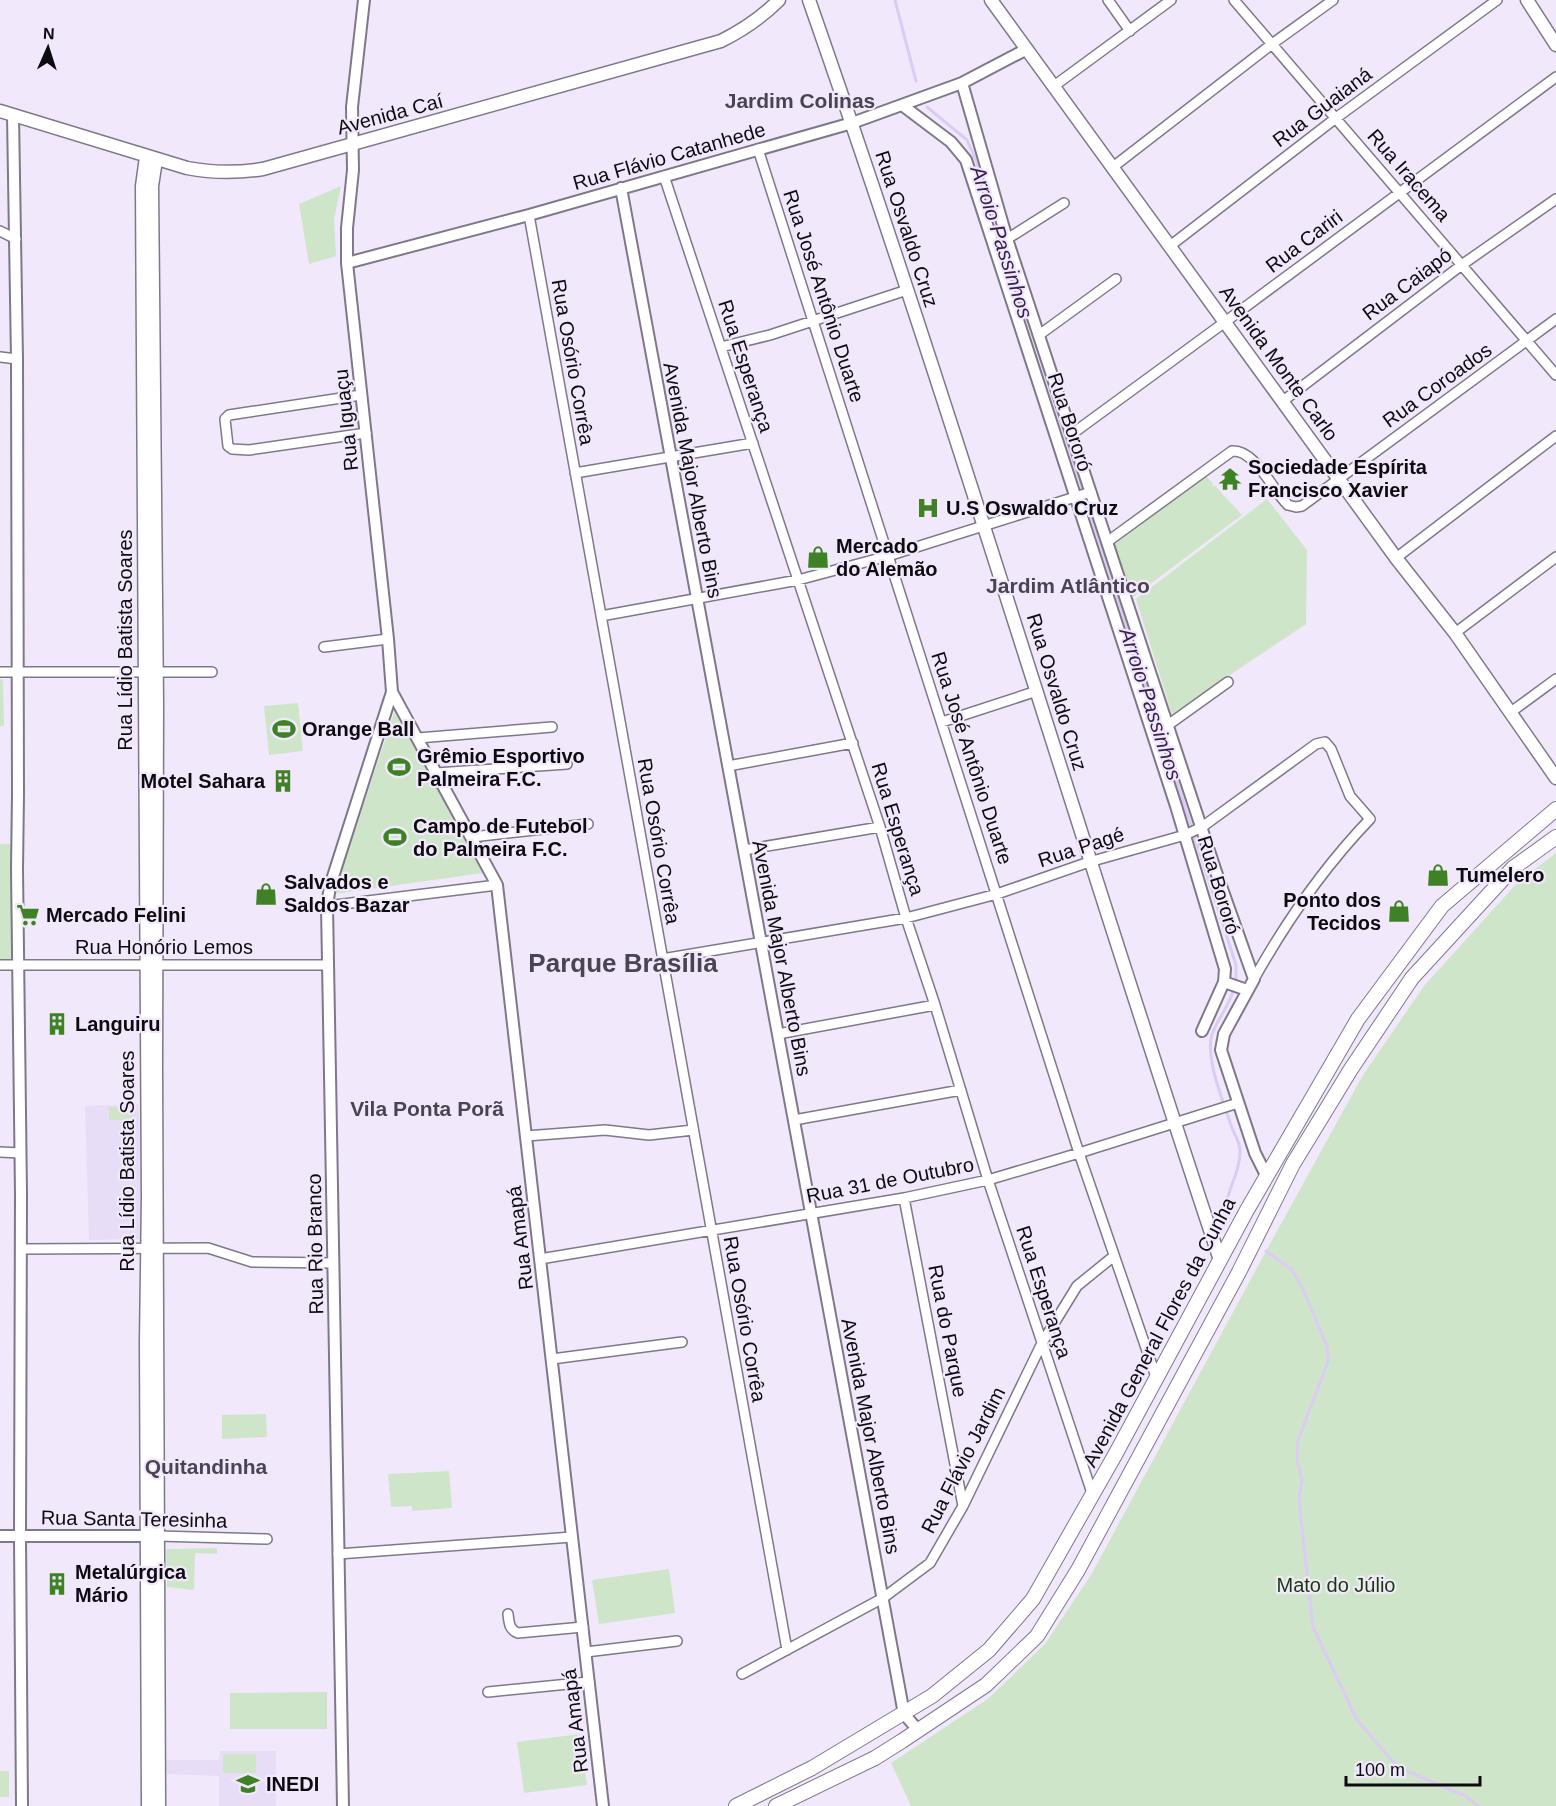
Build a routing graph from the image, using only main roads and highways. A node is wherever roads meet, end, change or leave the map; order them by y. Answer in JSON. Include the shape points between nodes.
{"nodes":[{"id":1,"x":779,"y":0,"type":"edge"},
{"id":2,"x":809,"y":0,"type":"edge"},
{"id":3,"x":992,"y":0,"type":"edge"},
{"id":4,"x":1527,"y":0,"type":"edge"},
{"id":5,"x":1556,"y":45,"type":"edge"},
{"id":6,"x":0,"y":111,"type":"edge"},
{"id":7,"x":151,"y":158,"type":"junction"},
{"id":8,"x":150,"y":600,"type":"junction"},
{"id":9,"x":151,"y":770,"type":"junction"},
{"id":10,"x":1556,"y":778,"type":"edge"},
{"id":11,"x":1556,"y":810,"type":"edge"},
{"id":12,"x":1556,"y":837,"type":"edge"},
{"id":13,"x":1293,"y":1164,"type":"junction"},
{"id":14,"x":1266,"y":1175,"type":"junction"},
{"id":15,"x":1220,"y":1260,"type":"junction"},
{"id":16,"x":1239,"y":1272,"type":"junction"},
{"id":17,"x":153,"y":1757,"type":"junction"},
{"id":18,"x":148,"y":1806,"type":"edge"},
{"id":19,"x":159,"y":1806,"type":"edge"},
{"id":20,"x":736,"y":1806,"type":"edge"},
{"id":21,"x":776,"y":1806,"type":"edge"}],
"edges":[{"from":1,"to":7,"type":"main road","name":"Avenida Caí","via":[[742,31],[721,40],[263,169],[207,172]]},
{"from":2,"to":15,"type":"main road","name":"Rua Osvaldo Cruz","via":[[984,526]]},
{"from":3,"to":10,"type":"main road","name":"Avenida Monte Carlo","via":[[1396,558],[1455,633]]},
{"from":4,"to":5,"type":"main road"},
{"from":6,"to":7,"type":"main road","name":"Avenida Caí"},
{"from":7,"to":8,"type":"main road","name":"Rua Lídio Batista Soares","via":[[142,186],[147,229]]},
{"from":8,"to":9,"type":"main road","name":"Rua Lídio Batista Soares","via":[[157,672]]},
{"from":8,"to":9,"type":"main road","name":"Rua Lídio Batista Soares","via":[[143,672]]},
{"from":9,"to":17,"type":"main road","name":"Rua Lídio Batista Soares"},
{"from":11,"to":14,"type":"main road","name":"Avenida General Flores da Cunha","via":[[1442,906],[1358,1019]]},
{"from":12,"to":13,"type":"main road","name":"Avenida General Flores da Cunha","via":[[1514,868],[1412,978]]},
{"from":13,"to":14,"type":"main road"},
{"from":13,"to":16,"type":"main road","name":"Avenida General Flores da Cunha"},
{"from":14,"to":15,"type":"main road","name":"Avenida General Flores da Cunha"},
{"from":15,"to":16,"type":"main road"},
{"from":15,"to":20,"type":"main road","name":"Avenida General Flores da Cunha","via":[[1033,1599],[988,1650],[932,1696],[812,1768]]},
{"from":16,"to":21,"type":"main road","name":"Avenida General Flores da Cunha","via":[[1078,1570],[1037,1636],[986,1685],[918,1730],[875,1758]]},
{"from":17,"to":18,"type":"main road","name":"Rua Lídio Batista Soares"},
{"from":17,"to":19,"type":"main road","name":"Rua Lídio Batista Soares"}]}
